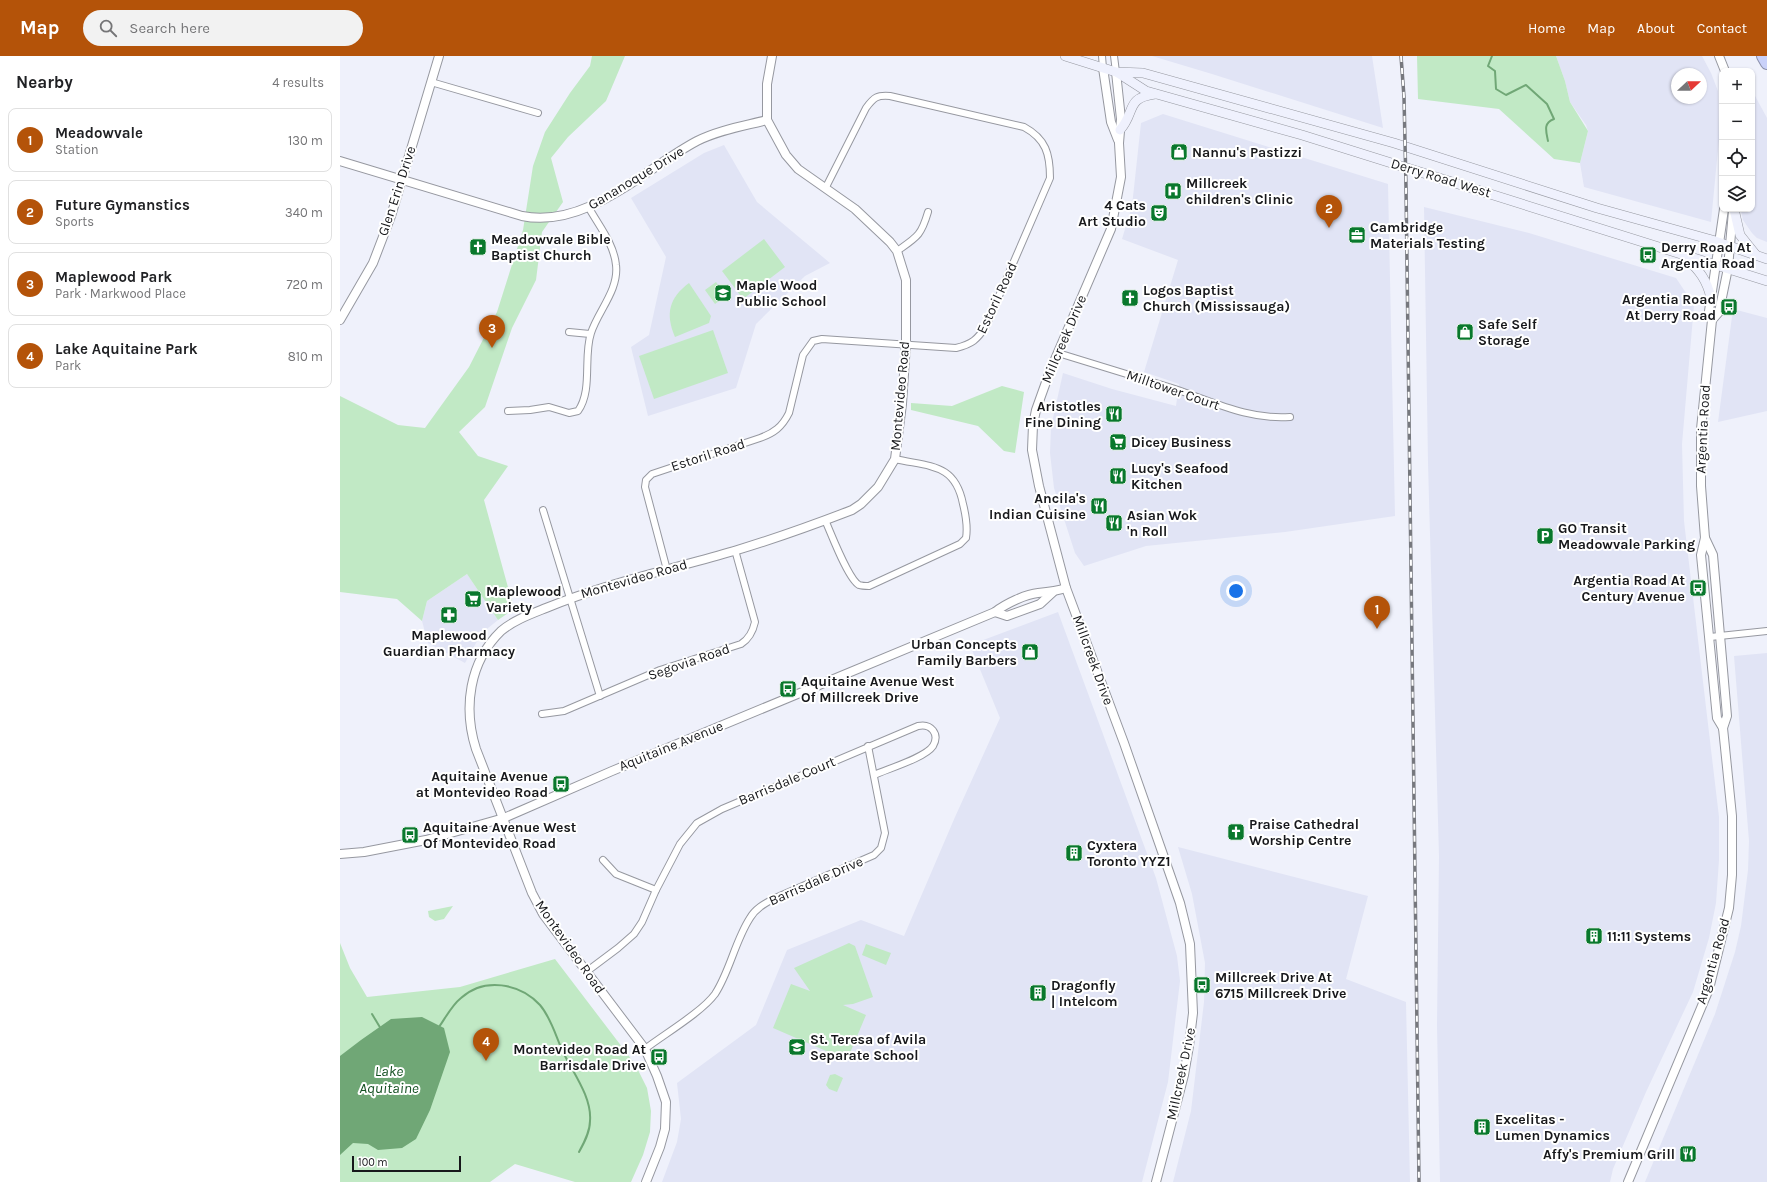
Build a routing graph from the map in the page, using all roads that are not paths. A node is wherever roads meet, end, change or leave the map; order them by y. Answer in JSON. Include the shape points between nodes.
{"nodes":[{"id":1,"x":439,"y":56,"type":"edge"},
{"id":2,"x":772,"y":56,"type":"edge"},
{"id":3,"x":1065,"y":56,"type":"edge"},
{"id":4,"x":1102,"y":56,"type":"edge"},
{"id":5,"x":1114,"y":56,"type":"edge"},
{"id":6,"x":1719,"y":56,"type":"edge"},
{"id":7,"x":1763,"y":56,"type":"edge"},
{"id":8,"x":1767,"y":63,"type":"edge"},
{"id":9,"x":1103,"y":68,"type":"junction"},
{"id":10,"x":1724,"y":68,"type":"edge"},
{"id":11,"x":1116,"y":72,"type":"junction"},
{"id":12,"x":431,"y":82,"type":"junction"},
{"id":13,"x":1156,"y":94,"type":"junction"},
{"id":14,"x":538,"y":113,"type":"dead end"},
{"id":15,"x":767,"y":120,"type":"junction"},
{"id":16,"x":1120,"y":130,"type":"junction"},
{"id":17,"x":1119,"y":143,"type":"junction"},
{"id":18,"x":340,"y":161,"type":"edge"},
{"id":19,"x":401,"y":180,"type":"junction"},
{"id":20,"x":826,"y":187,"type":"junction"},
{"id":21,"x":589,"y":208,"type":"junction"},
{"id":22,"x":928,"y":212,"type":"dead end"},
{"id":23,"x":1724,"y":212,"type":"edge"},
{"id":24,"x":1734,"y":212,"type":"edge"},
{"id":25,"x":1735,"y":212,"type":"edge"},
{"id":26,"x":1720,"y":243,"type":"junction"},
{"id":27,"x":1729,"y":246,"type":"junction"},
{"id":28,"x":897,"y":251,"type":"junction"},
{"id":29,"x":1682,"y":255,"type":"junction"},
{"id":30,"x":1757,"y":256,"type":"junction"},
{"id":31,"x":1767,"y":259,"type":"edge"},
{"id":32,"x":1716,"y":266,"type":"junction"},
{"id":33,"x":1728,"y":268,"type":"junction"},
{"id":34,"x":1767,"y":281,"type":"edge"},
{"id":35,"x":1711,"y":298,"type":"junction"},
{"id":36,"x":340,"y":320,"type":"edge"},
{"id":37,"x":1712,"y":320,"type":"junction"},
{"id":38,"x":569,"y":332,"type":"dead end"},
{"id":39,"x":590,"y":334,"type":"junction"},
{"id":40,"x":906,"y":344,"type":"junction"},
{"id":41,"x":1058,"y":353,"type":"junction"},
{"id":42,"x":508,"y":411,"type":"dead end"},
{"id":43,"x":1290,"y":417,"type":"dead end"},
{"id":44,"x":895,"y":459,"type":"junction"},
{"id":45,"x":543,"y":510,"type":"dead end"},
{"id":46,"x":825,"y":520,"type":"junction"},
{"id":47,"x":1705,"y":538,"type":"junction"},
{"id":48,"x":736,"y":550,"type":"junction"},
{"id":49,"x":667,"y":570,"type":"junction"},
{"id":50,"x":1066,"y":588,"type":"junction"},
{"id":51,"x":1053,"y":592,"type":"junction"},
{"id":52,"x":570,"y":598,"type":"junction"},
{"id":53,"x":995,"y":612,"type":"junction"},
{"id":54,"x":1767,"y":631,"type":"edge"},
{"id":55,"x":1719,"y":636,"type":"junction"},
{"id":56,"x":1710,"y":637,"type":"junction"},
{"id":57,"x":600,"y":696,"type":"junction"},
{"id":58,"x":542,"y":714,"type":"dead end"},
{"id":59,"x":1723,"y":728,"type":"junction"},
{"id":60,"x":868,"y":746,"type":"junction"},
{"id":61,"x":874,"y":775,"type":"junction"},
{"id":62,"x":504,"y":818,"type":"junction"},
{"id":63,"x":340,"y":854,"type":"edge"},
{"id":64,"x":603,"y":860,"type":"dead end"},
{"id":65,"x":656,"y":890,"type":"junction"},
{"id":66,"x":586,"y":972,"type":"junction"},
{"id":67,"x":645,"y":1049,"type":"junction"},
{"id":68,"x":646,"y":1182,"type":"edge"},
{"id":69,"x":1156,"y":1182,"type":"edge"},
{"id":70,"x":1628,"y":1182,"type":"edge"}],
"edges":[{"from":1,"to":12,"type":"street","name":"Glen Erin Drive"},
{"from":2,"to":15,"type":"street","name":"Montevideo Road","via":[[766,84]]},
{"from":3,"to":9,"type":"main road","name":"Derry Road West"},
{"from":4,"to":9,"type":"street","name":"Millcreek Drive"},
{"from":5,"to":11,"type":"street","name":"Millcreek Drive"},
{"from":6,"to":10,"type":"street"},
{"from":7,"to":8,"type":"highway"},
{"from":9,"to":11,"type":"main road","name":"Derry Road West"},
{"from":9,"to":17,"type":"street","name":"Millcreek Drive","via":[[1111,122]]},
{"from":11,"to":13,"type":"main road","name":"Derry Road West","via":[[1146,91]]},
{"from":11,"to":16,"type":"street","name":"Millcreek Drive","via":[[1122,119]]},
{"from":11,"to":26,"type":"main road","name":"Derry Road West","via":[[1143,73],[1372,136],[1597,208]]},
{"from":12,"to":14,"type":"street"},
{"from":12,"to":19,"type":"street","name":"Glen Erin Drive"},
{"from":13,"to":16,"type":"main road","via":[[1137,100],[1131,108],[1127,123]]},
{"from":13,"to":29,"type":"main road","name":"Derry Road West","via":[[1245,118]]},
{"from":15,"to":20,"type":"street","name":"Montevideo Road","via":[[790,160],[802,172]]},
{"from":15,"to":21,"type":"street","name":"Gananoque Drive","via":[[698,141]]},
{"from":16,"to":17,"type":"street","name":"Millcreek Drive"},
{"from":17,"to":41,"type":"street","name":"Millcreek Drive","via":[[1121,177],[1111,229]]},
{"from":18,"to":19,"type":"street","name":"Gananoque Drive"},
{"from":19,"to":21,"type":"street","name":"Gananoque Drive","via":[[535,218],[567,215]]},
{"from":19,"to":36,"type":"street","name":"Glen Erin Drive","via":[[391,216],[373,263]]},
{"from":20,"to":28,"type":"street","name":"Montevideo Road","via":[[855,208]]},
{"from":20,"to":40,"type":"street","name":"Estoril Road","via":[[866,108],[879,95],[1024,127],[1034,132],[1044,144],[1050,162],[1050,178],[986,326],[978,338],[966,346],[956,348]]},
{"from":21,"to":39,"type":"street","via":[[610,245],[616,266],[614,284]]},
{"from":22,"to":28,"type":"street","via":[[919,235]]},
{"from":23,"to":26,"type":"street","name":"Argentia Road"},
{"from":24,"to":27,"type":"street","name":"Argentia Road"},
{"from":25,"to":30,"type":"main road","via":[[1740,235]]},
{"from":26,"to":27,"type":"main road","name":"Derry Road West"},
{"from":26,"to":32,"type":"street","name":"Argentia Road"},
{"from":27,"to":30,"type":"main road","name":"Derry Road West"},
{"from":27,"to":33,"type":"street","name":"Argentia Road"},
{"from":28,"to":40,"type":"street","name":"Montevideo Road","via":[[906,280]]},
{"from":29,"to":32,"type":"main road","name":"Derry Road West"},
{"from":29,"to":35,"type":"main road","via":[[1699,270],[1708,284]]},
{"from":30,"to":31,"type":"main road","name":"Derry Road West"},
{"from":32,"to":33,"type":"main road","name":"Derry Road West"},
{"from":32,"to":35,"type":"street","name":"Argentia Road"},
{"from":33,"to":34,"type":"main road","name":"Derry Road West"},
{"from":33,"to":37,"type":"street","name":"Argentia Road","via":[[1719,312]]},
{"from":35,"to":37,"type":"street","name":"Argentia Road","via":[[1709,311]]},
{"from":37,"to":47,"type":"street","name":"Argentia Road","via":[[1701,429],[1701,486]]},
{"from":38,"to":39,"type":"street"},
{"from":39,"to":42,"type":"street","via":[[584,401],[578,411],[569,413],[549,407]]},
{"from":40,"to":44,"type":"street","name":"Montevideo Road"},
{"from":40,"to":49,"type":"street","name":"Estoril Road","via":[[822,339],[814,342],[803,355],[788,413],[779,428],[760,438],[652,474],[646,480],[645,487]]},
{"from":41,"to":43,"type":"street","name":"Milltower Court","via":[[1256,416]]},
{"from":41,"to":50,"type":"street","name":"Millcreek Drive","via":[[1036,410],[1032,450]]},
{"from":44,"to":46,"type":"street","name":"Montevideo Road","via":[[884,479],[861,504]]},
{"from":44,"to":46,"type":"street","via":[[950,474],[961,494],[968,527],[966,538],[960,544],[868,586],[860,585],[849,573]]},
{"from":45,"to":52,"type":"street"},
{"from":46,"to":48,"type":"street","name":"Montevideo Road"},
{"from":47,"to":55,"type":"street","name":"Argentia Road","via":[[1713,555]]},
{"from":47,"to":56,"type":"street","name":"Argentia Road","via":[[1701,555]]},
{"from":48,"to":49,"type":"street","name":"Montevideo Road"},
{"from":48,"to":57,"type":"street","name":"Segovia Road","via":[[755,622],[747,640],[660,670]]},
{"from":49,"to":52,"type":"street","name":"Montevideo Road"},
{"from":50,"to":51,"type":"street","name":"Aquitaine Avenue"},
{"from":50,"to":69,"type":"street","name":"Millcreek Drive","via":[[1180,903],[1190,944],[1193,1013],[1191,1034],[1184,1075]]},
{"from":51,"to":53,"type":"street","name":"Aquitaine Avenue","via":[[1037,593],[1003,606]]},
{"from":51,"to":53,"type":"street","name":"Aquitaine Avenue","via":[[1040,604],[1007,616]]},
{"from":52,"to":57,"type":"street"},
{"from":52,"to":62,"type":"street","name":"Montevideo Road","via":[[522,618],[501,632],[483,652],[473,678],[469,705],[470,730]]},
{"from":53,"to":62,"type":"street","name":"Aquitaine Avenue"},
{"from":54,"to":55,"type":"street"},
{"from":55,"to":56,"type":"street"},
{"from":55,"to":59,"type":"street","name":"Argentia Road","via":[[1727,716]]},
{"from":56,"to":59,"type":"street","name":"Argentia Road","via":[[1717,718]]},
{"from":57,"to":58,"type":"street","name":"Segovia Road","via":[[564,711]]},
{"from":59,"to":70,"type":"street","name":"Argentia Road","via":[[1732,816],[1729,908],[1708,989]]},
{"from":60,"to":61,"type":"street","name":"Barrisdale Drive"},
{"from":60,"to":61,"type":"street","name":"Barrisdale Court","via":[[925,724],[931,727],[934,733],[932,747],[922,755]]},
{"from":60,"to":65,"type":"street","name":"Barrisdale Court","via":[[722,809],[697,823],[680,844]]},
{"from":61,"to":67,"type":"street","name":"Barrisdale Drive","via":[[885,834],[881,848],[874,855],[762,906],[749,918],[723,979],[706,1004]]},
{"from":62,"to":63,"type":"street","name":"Aquitaine Avenue","via":[[431,839]]},
{"from":62,"to":66,"type":"street","name":"Montevideo Road","via":[[532,893],[546,919]]},
{"from":64,"to":65,"type":"street","via":[[616,874]]},
{"from":65,"to":66,"type":"street","via":[[634,934]]},
{"from":66,"to":67,"type":"street","name":"Montevideo Road"},
{"from":67,"to":68,"type":"street","name":"Montevideo Road","via":[[666,1102],[665,1129]]}]}
